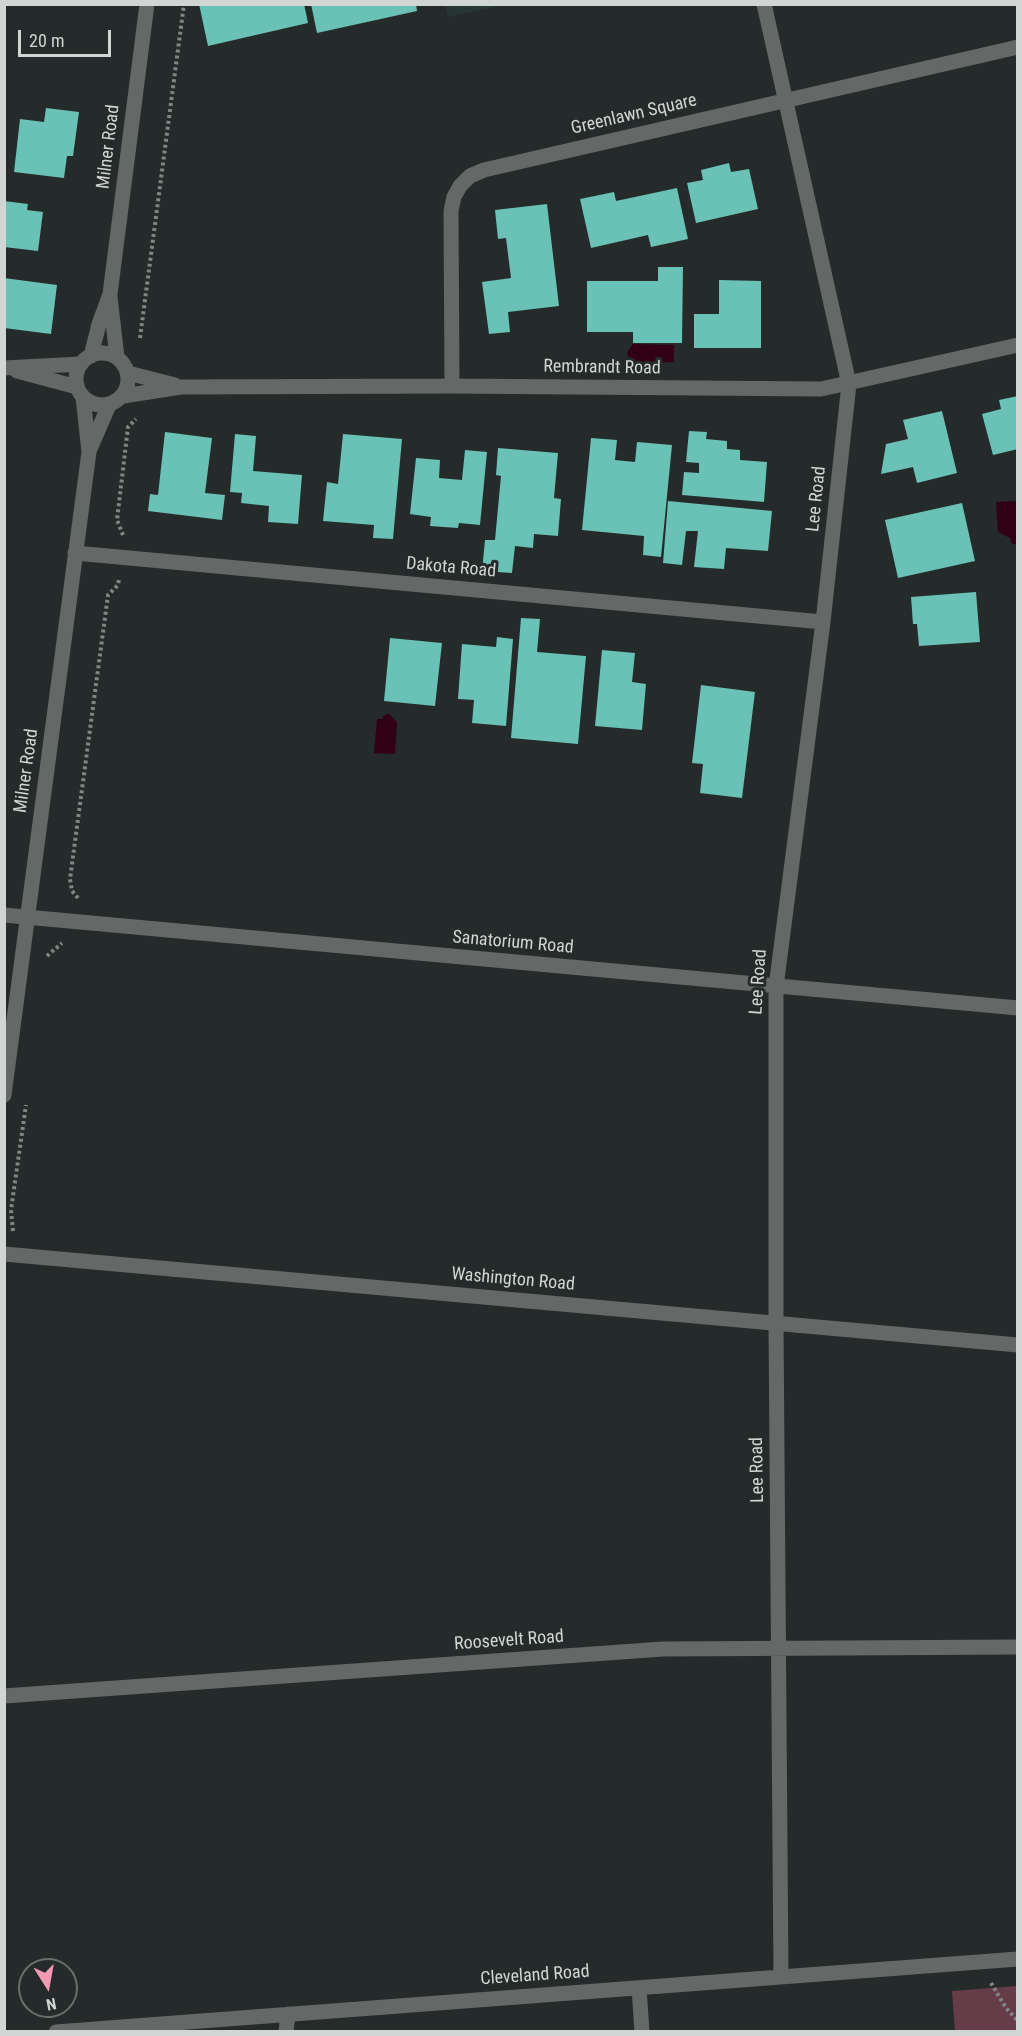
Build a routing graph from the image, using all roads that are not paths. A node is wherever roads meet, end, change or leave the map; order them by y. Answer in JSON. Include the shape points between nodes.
{"nodes":[{"id":1,"x":147,"y":4,"type":"edge"},
{"id":2,"x":764,"y":4,"type":"edge"},
{"id":3,"x":1017,"y":47,"type":"edge"},
{"id":4,"x":785,"y":100,"type":"junction"},
{"id":5,"x":110,"y":294,"type":"junction"},
{"id":6,"x":1017,"y":345,"type":"edge"},
{"id":7,"x":117,"y":357,"type":"junction"},
{"id":8,"x":86,"y":360,"type":"junction"},
{"id":9,"x":7,"y":368,"type":"edge"},
{"id":10,"x":128,"y":373,"type":"junction"},
{"id":11,"x":849,"y":384,"type":"junction"},
{"id":12,"x":452,"y":386,"type":"junction"},
{"id":13,"x":181,"y":387,"type":"junction"},
{"id":14,"x":80,"y":392,"type":"junction"},
{"id":15,"x":123,"y":396,"type":"junction"},
{"id":16,"x":109,"y":405,"type":"junction"},
{"id":17,"x":89,"y":452,"type":"junction"},
{"id":18,"x":75,"y":553,"type":"junction"},
{"id":19,"x":823,"y":622,"type":"junction"},
{"id":20,"x":4,"y":915,"type":"edge"},
{"id":21,"x":27,"y":917,"type":"junction"},
{"id":22,"x":776,"y":987,"type":"junction"},
{"id":23,"x":1017,"y":1008,"type":"edge"},
{"id":24,"x":4,"y":1095,"type":"edge"},
{"id":25,"x":7,"y":1254,"type":"edge"},
{"id":26,"x":776,"y":1324,"type":"junction"},
{"id":27,"x":1017,"y":1346,"type":"edge"},
{"id":28,"x":1017,"y":1647,"type":"edge"},
{"id":29,"x":779,"y":1648,"type":"junction"},
{"id":30,"x":4,"y":1696,"type":"edge"},
{"id":31,"x":1017,"y":1959,"type":"edge"},
{"id":32,"x":781,"y":1977,"type":"junction"},
{"id":33,"x":639,"y":1988,"type":"junction"},
{"id":34,"x":288,"y":2014,"type":"junction"},
{"id":35,"x":56,"y":2031,"type":"edge"},
{"id":36,"x":286,"y":2031,"type":"edge"},
{"id":37,"x":642,"y":2031,"type":"edge"}],
"edges":[{"from":1,"to":5,"type":"street","name":"Milner Road"},
{"from":2,"to":4,"type":"street","name":"Lee Road"},
{"from":3,"to":4,"type":"street","name":"Greenlawn Square"},
{"from":4,"to":11,"type":"street","name":"Lee Road"},
{"from":4,"to":12,"type":"street","name":"Greenlawn Square","via":[[470,176],[454,197],[451,211]]},
{"from":5,"to":7,"type":"street","name":"Milner Road"},
{"from":5,"to":8,"type":"street","name":"Milner Road"},
{"from":6,"to":11,"type":"street","name":"Rembrandt Road"},
{"from":7,"to":8,"type":"street","via":[[99,353]]},
{"from":7,"to":10,"type":"street"},
{"from":8,"to":9,"type":"street"},
{"from":8,"to":14,"type":"street","via":[[77,371]]},
{"from":9,"to":14,"type":"street"},
{"from":10,"to":13,"type":"street","name":"Rembrandt Road"},
{"from":10,"to":15,"type":"street"},
{"from":11,"to":12,"type":"street","name":"Rembrandt Road","via":[[809,390]]},
{"from":11,"to":19,"type":"street","name":"Lee Road"},
{"from":12,"to":13,"type":"street","name":"Rembrandt Road"},
{"from":13,"to":15,"type":"street","name":"Rembrandt Road"},
{"from":14,"to":16,"type":"street","via":[[90,403]]},
{"from":14,"to":17,"type":"street","name":"Milner Road"},
{"from":15,"to":16,"type":"street"},
{"from":16,"to":17,"type":"street","name":"Milner Road"},
{"from":17,"to":18,"type":"street","name":"Milner Road"},
{"from":18,"to":19,"type":"street","name":"Dakota Road"},
{"from":18,"to":21,"type":"street","name":"Milner Road"},
{"from":19,"to":22,"type":"street","name":"Lee Road"},
{"from":20,"to":21,"type":"street","name":"Sanatorium Road"},
{"from":21,"to":22,"type":"street","name":"Sanatorium Road"},
{"from":21,"to":24,"type":"street","name":"Milner Road"},
{"from":22,"to":23,"type":"street","name":"Sanatorium Road"},
{"from":22,"to":26,"type":"street","name":"Lee Road"},
{"from":25,"to":26,"type":"street","name":"Washington Road"},
{"from":26,"to":27,"type":"street","name":"Washington Road"},
{"from":26,"to":29,"type":"street","name":"Lee Road"},
{"from":28,"to":29,"type":"street","name":"Roosevelt Road"},
{"from":29,"to":30,"type":"street","name":"Roosevelt Road","via":[[663,1649]]},
{"from":29,"to":32,"type":"street","name":"Lee Road"},
{"from":31,"to":32,"type":"street","name":"Cleveland Road"},
{"from":32,"to":33,"type":"street","name":"Cleveland Road"},
{"from":33,"to":34,"type":"street","name":"Cleveland Road"},
{"from":33,"to":37,"type":"street"},
{"from":34,"to":35,"type":"street","name":"Cleveland Road"},
{"from":34,"to":36,"type":"street"}]}
